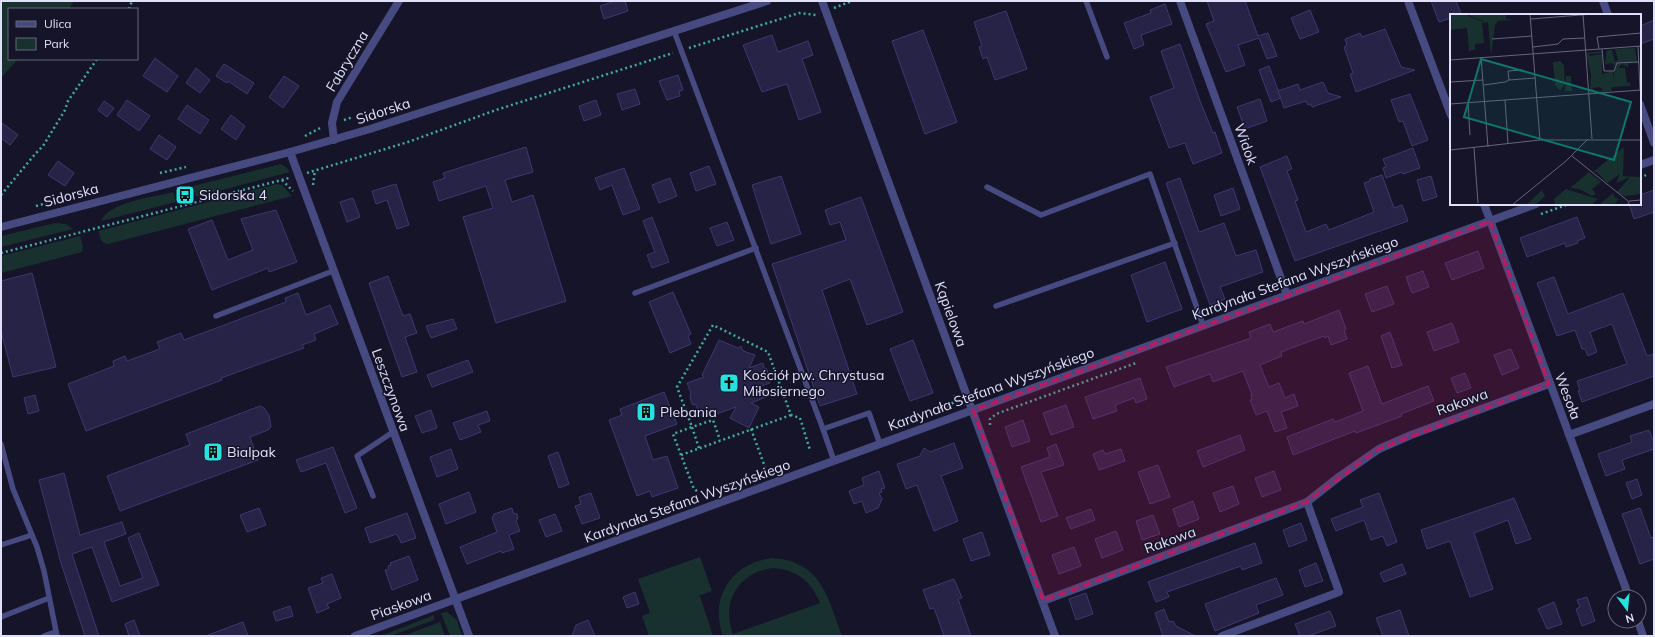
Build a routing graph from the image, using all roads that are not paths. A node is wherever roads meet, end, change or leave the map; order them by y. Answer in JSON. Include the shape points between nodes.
{"nodes":[{"id":1,"x":399,"y":1,"type":"edge"},
{"id":2,"x":767,"y":1,"type":"edge"},
{"id":3,"x":822,"y":1,"type":"edge"},
{"id":4,"x":1086,"y":1,"type":"edge"},
{"id":5,"x":1180,"y":1,"type":"edge"},
{"id":6,"x":1408,"y":1,"type":"edge"},
{"id":7,"x":1603,"y":1,"type":"edge"},
{"id":8,"x":1608,"y":14,"type":"edge"},
{"id":9,"x":674,"y":31,"type":"junction"},
{"id":10,"x":1107,"y":57,"type":"dead end"},
{"id":11,"x":1641,"y":107,"type":"edge"},
{"id":12,"x":1450,"y":112,"type":"edge"},
{"id":13,"x":334,"y":140,"type":"junction"},
{"id":14,"x":1654,"y":143,"type":"edge"},
{"id":15,"x":290,"y":152,"type":"junction"},
{"id":16,"x":1654,"y":160,"type":"edge"},
{"id":17,"x":1641,"y":165,"type":"edge"},
{"id":18,"x":987,"y":187,"type":"dead end"},
{"id":19,"x":1484,"y":205,"type":"edge"},
{"id":20,"x":1533,"y":205,"type":"edge"},
{"id":21,"x":1490,"y":221,"type":"junction"},
{"id":22,"x":1,"y":227,"type":"edge"},
{"id":23,"x":1175,"y":243,"type":"junction"},
{"id":24,"x":756,"y":248,"type":"junction"},
{"id":25,"x":333,"y":271,"type":"junction"},
{"id":26,"x":635,"y":293,"type":"dead end"},
{"id":27,"x":1287,"y":295,"type":"junction"},
{"id":28,"x":996,"y":306,"type":"dead end"},
{"id":29,"x":216,"y":316,"type":"dead end"},
{"id":30,"x":1203,"y":325,"type":"junction"},
{"id":31,"x":1549,"y":384,"type":"junction"},
{"id":32,"x":1654,"y":404,"type":"edge"},
{"id":33,"x":973,"y":410,"type":"junction"},
{"id":34,"x":823,"y":429,"type":"junction"},
{"id":35,"x":393,"y":432,"type":"junction"},
{"id":36,"x":1569,"y":435,"type":"junction"},
{"id":37,"x":1,"y":444,"type":"edge"},
{"id":38,"x":880,"y":444,"type":"junction"},
{"id":39,"x":834,"y":461,"type":"junction"},
{"id":40,"x":373,"y":496,"type":"dead end"},
{"id":41,"x":1307,"y":502,"type":"junction"},
{"id":42,"x":32,"y":534,"type":"junction"},
{"id":43,"x":1,"y":545,"type":"edge"},
{"id":44,"x":1626,"y":589,"type":"edge"},
{"id":45,"x":49,"y":598,"type":"junction"},
{"id":46,"x":455,"y":599,"type":"junction"},
{"id":47,"x":1043,"y":601,"type":"junction"},
{"id":48,"x":1,"y":617,"type":"edge"},
{"id":49,"x":56,"y":634,"type":"edge"},
{"id":50,"x":44,"y":636,"type":"edge"},
{"id":51,"x":355,"y":636,"type":"edge"},
{"id":52,"x":469,"y":636,"type":"edge"},
{"id":53,"x":1055,"y":636,"type":"edge"},
{"id":54,"x":1222,"y":636,"type":"edge"}],
"edges":[{"from":1,"to":13,"type":"street","name":"Fabryczna","via":[[336,102],[332,123]]},
{"from":2,"to":9,"type":"street","name":"Sidorska"},
{"from":3,"to":33,"type":"street","name":"Kąpielowa"},
{"from":4,"to":10,"type":"lane"},
{"from":5,"to":27,"type":"street","name":"Widok"},
{"from":6,"to":12,"type":"street"},
{"from":7,"to":8,"type":"street"},
{"from":9,"to":13,"type":"street","name":"Sidorska"},
{"from":9,"to":24,"type":"lane"},
{"from":11,"to":14,"type":"street"},
{"from":13,"to":15,"type":"street","name":"Sidorska"},
{"from":15,"to":22,"type":"street","name":"Sidorska"},
{"from":15,"to":25,"type":"street","name":"Leszczynowa"},
{"from":16,"to":17,"type":"street"},
{"from":18,"to":23,"type":"lane","via":[[1041,215],[1150,174]]},
{"from":19,"to":21,"type":"street","name":"Wesoła"},
{"from":20,"to":21,"type":"street","name":"Kardynała Stefana Wyszyńskiego"},
{"from":21,"to":27,"type":"street","name":"Kardynała Stefana Wyszyńskiego"},
{"from":21,"to":31,"type":"street","name":"Wesoła"},
{"from":23,"to":28,"type":"lane"},
{"from":23,"to":30,"type":"lane"},
{"from":24,"to":26,"type":"lane"},
{"from":24,"to":34,"type":"lane"},
{"from":25,"to":29,"type":"lane"},
{"from":25,"to":35,"type":"street","name":"Leszczynowa"},
{"from":27,"to":30,"type":"street","name":"Kardynała Stefana Wyszyńskiego"},
{"from":30,"to":33,"type":"street","name":"Kardynała Stefana Wyszyńskiego"},
{"from":31,"to":36,"type":"street","name":"Wesoła"},
{"from":31,"to":41,"type":"street","name":"Rakowa","via":[[1379,449]]},
{"from":32,"to":36,"type":"street"},
{"from":33,"to":38,"type":"street","name":"Kardynała Stefana Wyszyńskiego"},
{"from":33,"to":47,"type":"street","name":"Kąpielowa"},
{"from":34,"to":38,"type":"lane","via":[[869,413]]},
{"from":34,"to":39,"type":"lane"},
{"from":35,"to":40,"type":"lane","via":[[357,456]]},
{"from":35,"to":46,"type":"street","name":"Leszczynowa"},
{"from":36,"to":44,"type":"street","name":"Wesoła"},
{"from":37,"to":42,"type":"lane","via":[[13,489]]},
{"from":38,"to":39,"type":"street","name":"Kardynała Stefana Wyszyńskiego"},
{"from":39,"to":46,"type":"street","name":"Kardynała Stefana Wyszyńskiego"},
{"from":41,"to":47,"type":"street","name":"Rakowa"},
{"from":41,"to":54,"type":"street","via":[[1339,592]]},
{"from":42,"to":43,"type":"lane"},
{"from":42,"to":45,"type":"lane","via":[[44,571]]},
{"from":45,"to":48,"type":"lane"},
{"from":45,"to":49,"type":"lane"},
{"from":46,"to":51,"type":"street","name":"Piaskowa"},
{"from":46,"to":52,"type":"street","name":"Leszczynowa"},
{"from":47,"to":53,"type":"street","name":"Kąpielowa"},
{"from":49,"to":50,"type":"lane"}]}
